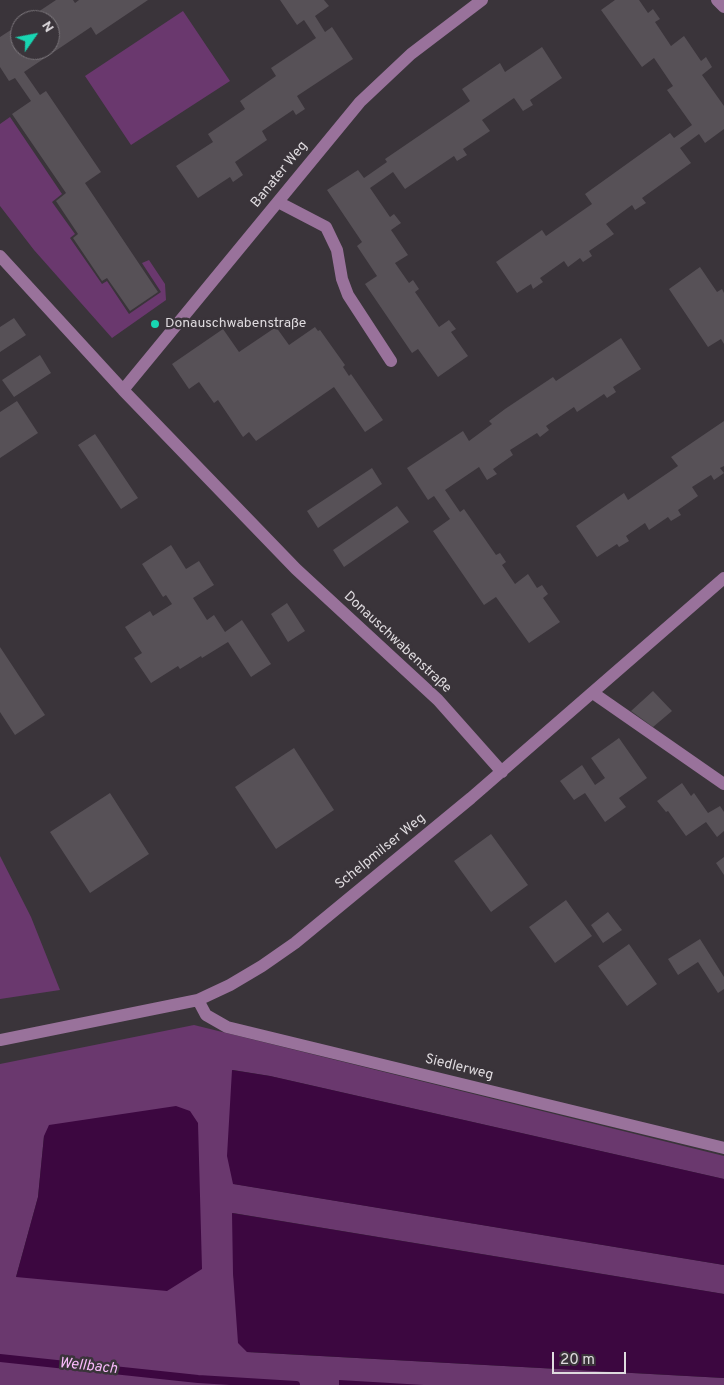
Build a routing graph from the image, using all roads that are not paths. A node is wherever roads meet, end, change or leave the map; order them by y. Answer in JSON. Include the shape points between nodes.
{"nodes":[{"id":1,"x":482,"y":0,"type":"edge"},
{"id":2,"x":717,"y":0,"type":"edge"},
{"id":3,"x":724,"y":8,"type":"edge"},
{"id":4,"x":278,"y":202,"type":"junction"},
{"id":5,"x":0,"y":256,"type":"edge"},
{"id":6,"x":391,"y":360,"type":"dead end"},
{"id":7,"x":123,"y":390,"type":"junction"},
{"id":8,"x":724,"y":578,"type":"edge"},
{"id":9,"x":593,"y":693,"type":"junction"},
{"id":10,"x":502,"y":772,"type":"junction"},
{"id":11,"x":724,"y":784,"type":"edge"},
{"id":12,"x":198,"y":1000,"type":"junction"},
{"id":13,"x":0,"y":1040,"type":"edge"},
{"id":14,"x":724,"y":1148,"type":"edge"}],
"edges":[{"from":1,"to":4,"type":"street","name":"Banater Weg","via":[[382,79]]},
{"from":2,"to":3,"type":"street"},
{"from":4,"to":6,"type":"street","via":[[326,227],[348,295]]},
{"from":4,"to":7,"type":"street","name":"Banater Weg"},
{"from":5,"to":7,"type":"street","name":"Donauschwabenstraße"},
{"from":7,"to":10,"type":"street","name":"Donauschwabenstraße","via":[[296,569],[438,700]]},
{"from":8,"to":9,"type":"street","name":"Schelpmilser Weg"},
{"from":9,"to":10,"type":"street","name":"Schelpmilser Weg"},
{"from":9,"to":11,"type":"street"},
{"from":10,"to":12,"type":"street","name":"Schelpmilser Weg","via":[[295,943],[230,985]]},
{"from":12,"to":13,"type":"street","name":"Schelpmilser Weg"},
{"from":12,"to":14,"type":"street","name":"Siedlerweg","via":[[206,1015],[227,1027]]}]}
